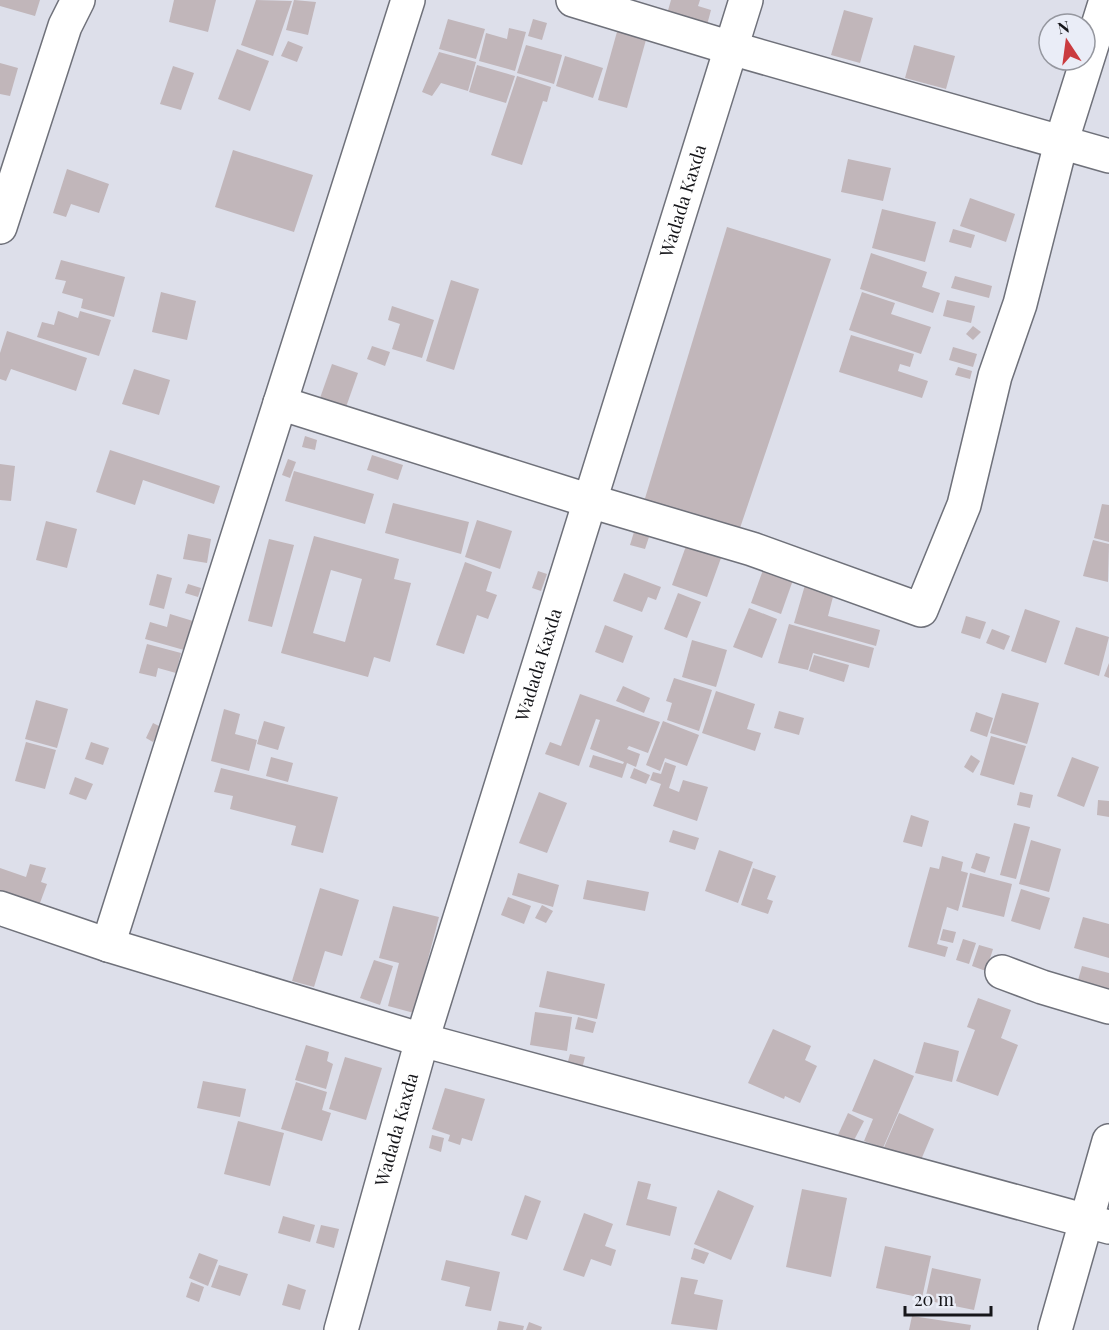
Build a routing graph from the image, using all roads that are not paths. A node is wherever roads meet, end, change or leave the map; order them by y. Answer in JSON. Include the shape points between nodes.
{"nodes":[{"id":1,"x":78,"y":0,"type":"edge"},
{"id":2,"x":408,"y":0,"type":"edge"},
{"id":3,"x":573,"y":0,"type":"edge"},
{"id":4,"x":746,"y":0,"type":"edge"},
{"id":5,"x":1106,"y":0,"type":"edge"},
{"id":6,"x":731,"y":48,"type":"junction"},
{"id":7,"x":1061,"y":143,"type":"junction"},
{"id":8,"x":1109,"y":156,"type":"edge"},
{"id":9,"x":0,"y":224,"type":"edge"},
{"id":10,"x":280,"y":403,"type":"junction"},
{"id":11,"x":590,"y":501,"type":"junction"},
{"id":12,"x":0,"y":908,"type":"edge"},
{"id":13,"x":108,"y":945,"type":"junction"},
{"id":14,"x":1002,"y":972,"type":"dead end"},
{"id":15,"x":1109,"y":1007,"type":"edge"},
{"id":16,"x":422,"y":1040,"type":"junction"},
{"id":17,"x":1109,"y":1141,"type":"edge"},
{"id":18,"x":1098,"y":1224,"type":"edge"},
{"id":19,"x":341,"y":1330,"type":"edge"},
{"id":20,"x":1055,"y":1330,"type":"edge"}],
"edges":[{"from":1,"to":9,"type":"street","via":[[65,26]]},
{"from":2,"to":10,"type":"street"},
{"from":3,"to":6,"type":"street"},
{"from":4,"to":6,"type":"street","name":"Wadada Kaxda"},
{"from":5,"to":7,"type":"street"},
{"from":6,"to":7,"type":"street"},
{"from":6,"to":11,"type":"street","name":"Wadada Kaxda"},
{"from":7,"to":8,"type":"street"},
{"from":7,"to":11,"type":"street","via":[[1020,304],[995,376],[964,505],[921,610],[752,549]]},
{"from":10,"to":11,"type":"street"},
{"from":10,"to":13,"type":"street"},
{"from":11,"to":16,"type":"street","name":"Wadada Kaxda"},
{"from":12,"to":13,"type":"street"},
{"from":13,"to":16,"type":"street"},
{"from":14,"to":15,"type":"street"},
{"from":16,"to":18,"type":"street"},
{"from":16,"to":19,"type":"street","name":"Wadada Kaxda"},
{"from":17,"to":18,"type":"street"},
{"from":18,"to":20,"type":"street"}]}
